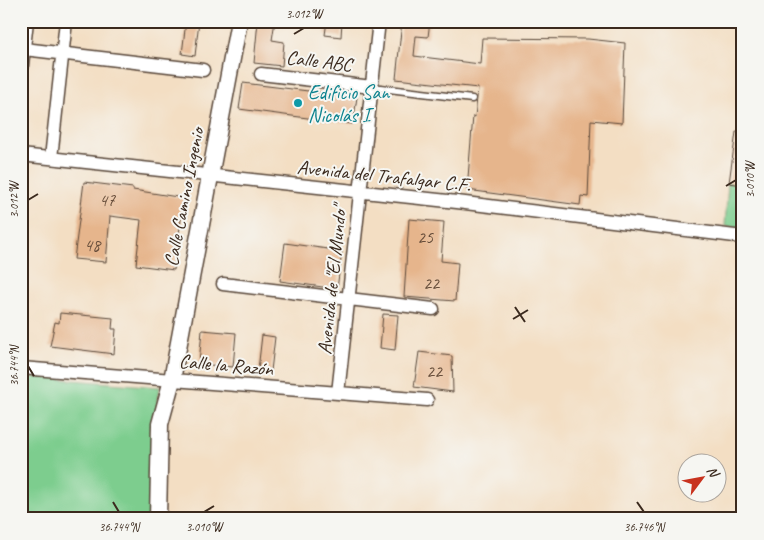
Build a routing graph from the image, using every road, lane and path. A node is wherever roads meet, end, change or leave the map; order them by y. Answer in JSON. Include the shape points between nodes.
{"nodes":[{"id":1,"x":27,"y":21,"type":"edge"},
{"id":2,"x":66,"y":21,"type":"edge"},
{"id":3,"x":239,"y":21,"type":"edge"},
{"id":4,"x":379,"y":21,"type":"edge"},
{"id":5,"x":24,"y":49,"type":"junction"},
{"id":6,"x":63,"y":53,"type":"junction"},
{"id":7,"x":203,"y":70,"type":"dead end"},
{"id":8,"x":21,"y":74,"type":"edge"},
{"id":9,"x":261,"y":74,"type":"dead end"},
{"id":10,"x":372,"y":86,"type":"junction"},
{"id":11,"x":472,"y":100,"type":"dead end"},
{"id":12,"x":21,"y":155,"type":"edge"},
{"id":13,"x":51,"y":158,"type":"junction"},
{"id":14,"x":210,"y":175,"type":"junction"},
{"id":15,"x":360,"y":193,"type":"junction"},
{"id":16,"x":743,"y":237,"type":"edge"},
{"id":17,"x":224,"y":284,"type":"dead end"},
{"id":18,"x":349,"y":299,"type":"junction"},
{"id":19,"x":433,"y":310,"type":"dead end"},
{"id":20,"x":21,"y":368,"type":"edge"},
{"id":21,"x":172,"y":380,"type":"junction"},
{"id":22,"x":338,"y":393,"type":"junction"},
{"id":23,"x":427,"y":400,"type":"dead end"},
{"id":24,"x":158,"y":519,"type":"edge"}],
"edges":[{"from":1,"to":5,"type":"street"},
{"from":2,"to":6,"type":"street"},
{"from":3,"to":14,"type":"street","name":"Calle Camino Ingenio"},
{"from":4,"to":10,"type":"street","name":"Avenida de \"El Mundo\""},
{"from":5,"to":6,"type":"street"},
{"from":5,"to":8,"type":"street"},
{"from":6,"to":7,"type":"street"},
{"from":6,"to":13,"type":"street"},
{"from":9,"to":10,"type":"street","name":"Calle ABC"},
{"from":10,"to":11,"type":"lane"},
{"from":10,"to":15,"type":"street","name":"Avenida de \"El Mundo\""},
{"from":12,"to":13,"type":"street","name":"Avenida del Trafalgar C.F."},
{"from":13,"to":14,"type":"street","name":"Avenida del Trafalgar C.F."},
{"from":14,"to":15,"type":"street","name":"Avenida del Trafalgar C.F."},
{"from":14,"to":21,"type":"street","name":"Calle Camino Ingenio"},
{"from":15,"to":16,"type":"street","name":"Avenida del Trafalgar C.F."},
{"from":15,"to":18,"type":"street","name":"Avenida de \"El Mundo\""},
{"from":17,"to":18,"type":"street"},
{"from":18,"to":19,"type":"street"},
{"from":18,"to":22,"type":"street","name":"Avenida de \"El Mundo\""},
{"from":20,"to":21,"type":"street","name":"Calle la Razón"},
{"from":21,"to":22,"type":"street","name":"Calle la Razón"},
{"from":21,"to":24,"type":"street","name":"Calle Camino Ingenio","via":[[160,424]]},
{"from":22,"to":23,"type":"street","name":"Calle la Razón"}]}
